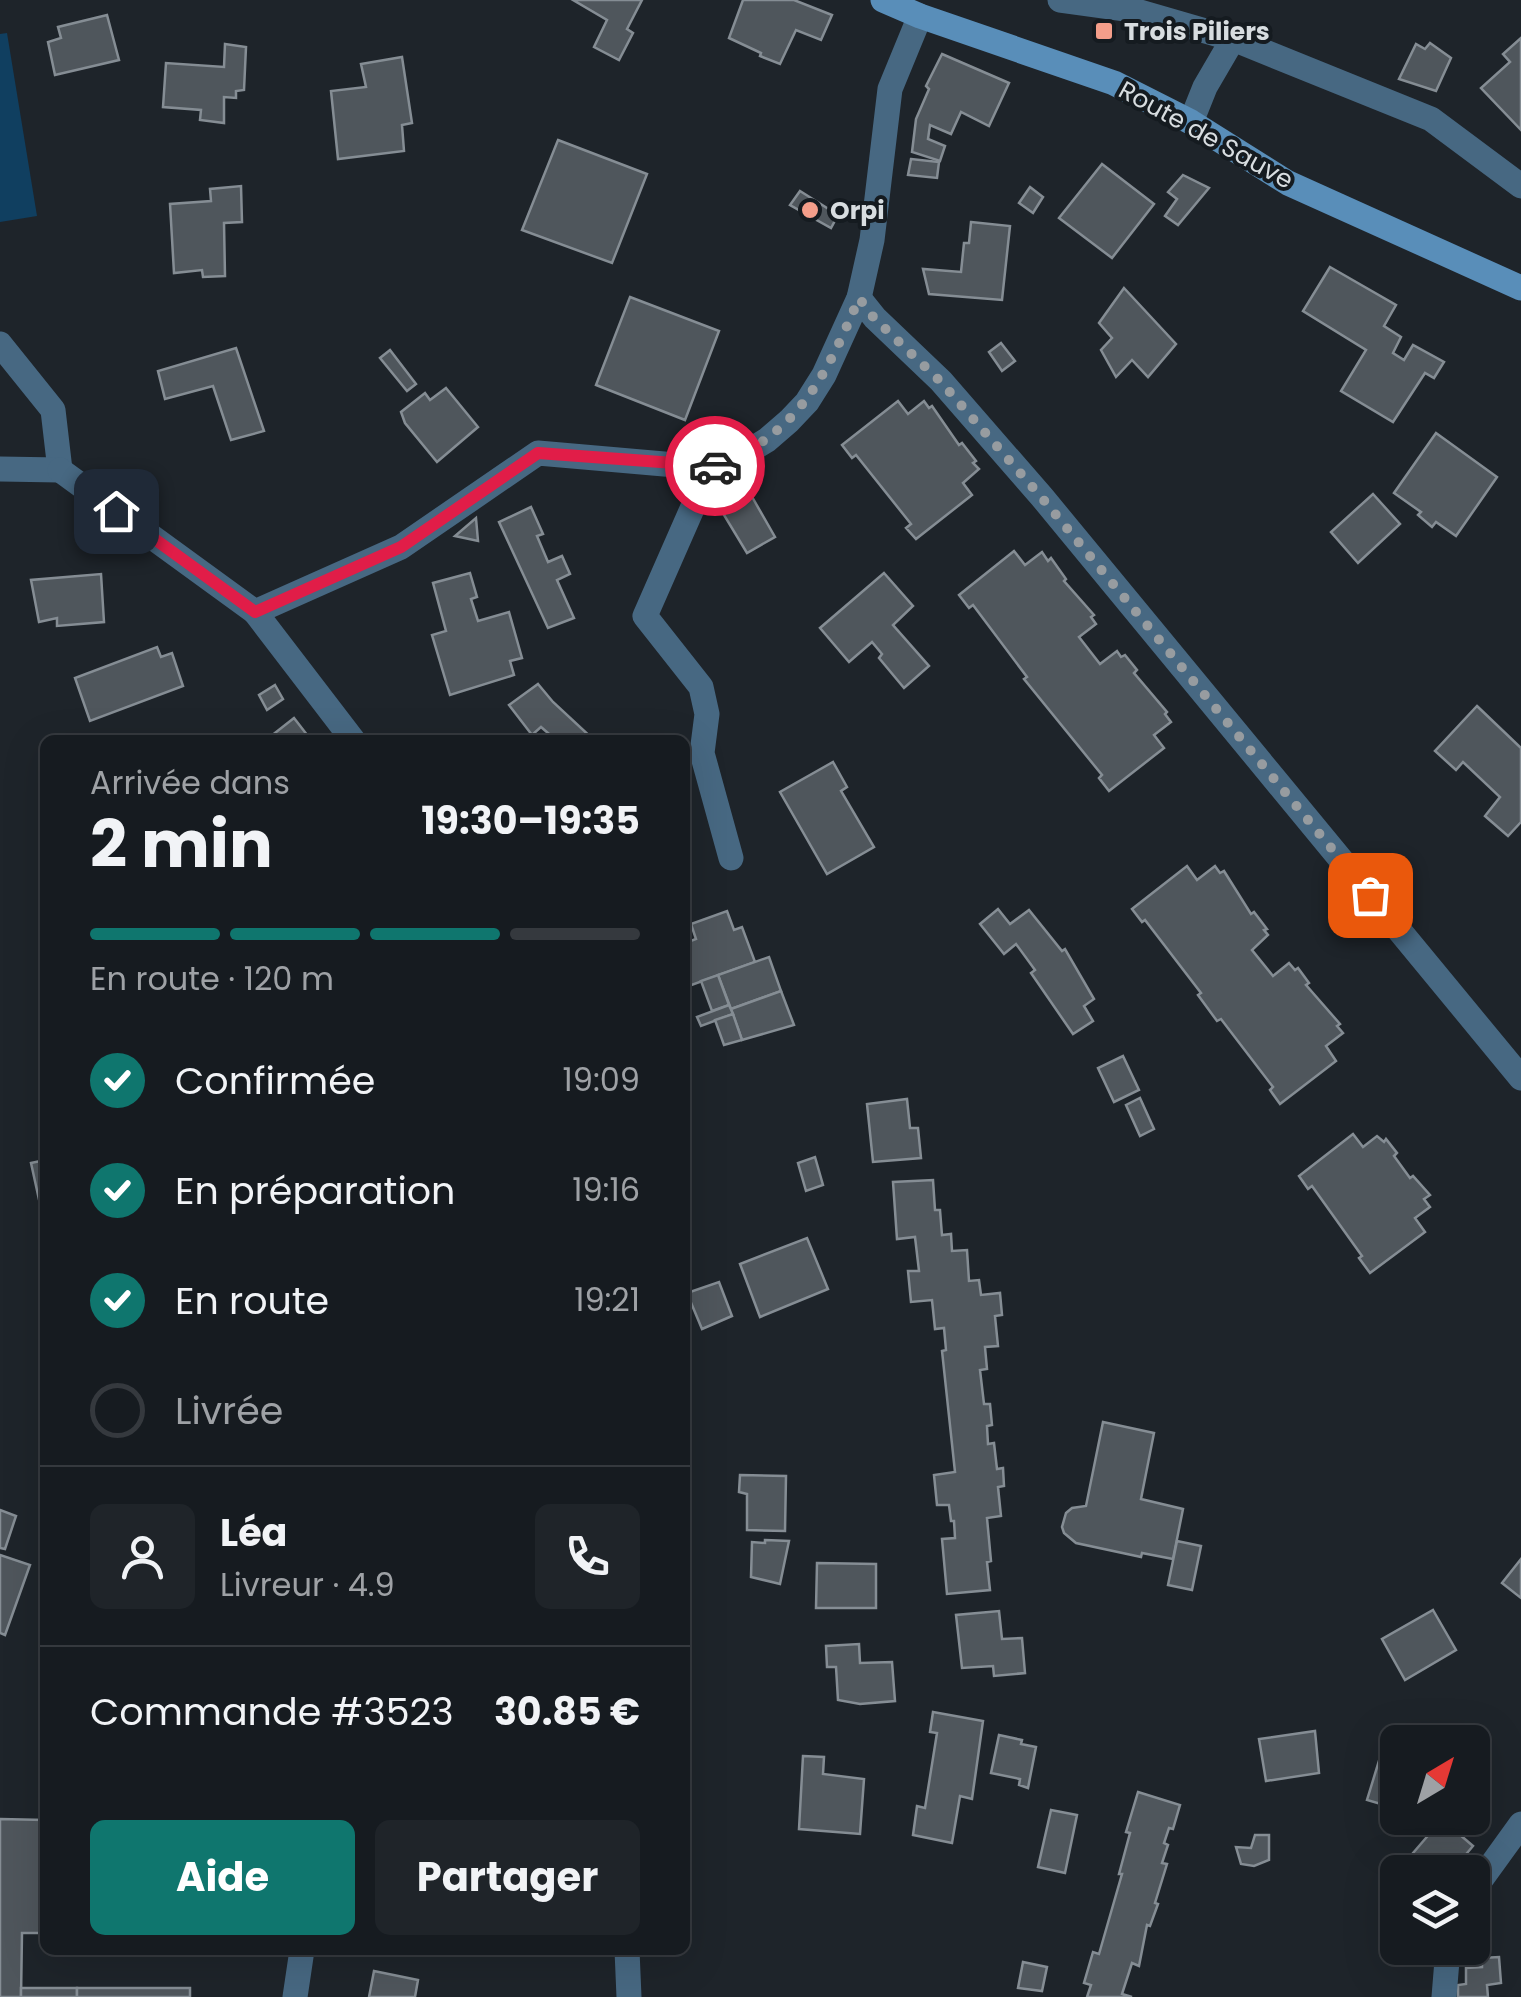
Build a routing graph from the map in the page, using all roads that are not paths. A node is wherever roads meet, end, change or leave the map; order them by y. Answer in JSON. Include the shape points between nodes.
{"nodes":[{"id":1,"x":883,"y":0,"type":"edge"},
{"id":2,"x":1060,"y":0,"type":"edge"},
{"id":3,"x":920,"y":16,"type":"junction"},
{"id":4,"x":1233,"y":39,"type":"junction"},
{"id":5,"x":1191,"y":122,"type":"junction"},
{"id":6,"x":1521,"y":186,"type":"edge"},
{"id":7,"x":1521,"y":288,"type":"edge"},
{"id":8,"x":859,"y":298,"type":"junction"},
{"id":9,"x":0,"y":344,"type":"edge"},
{"id":10,"x":710,"y":468,"type":"junction"},
{"id":11,"x":0,"y":469,"type":"edge"},
{"id":12,"x":60,"y":470,"type":"junction"},
{"id":13,"x":255,"y":612,"type":"junction"},
{"id":14,"x":350,"y":735,"type":"edge"},
{"id":15,"x":731,"y":858,"type":"dead end"},
{"id":16,"x":1521,"y":1078,"type":"edge"},
{"id":17,"x":1521,"y":1824,"type":"edge"},
{"id":18,"x":1490,"y":1867,"type":"edge"},
{"id":19,"x":301,"y":1955,"type":"edge"},
{"id":20,"x":627,"y":1955,"type":"edge"},
{"id":21,"x":1447,"y":1965,"type":"edge"},
{"id":22,"x":295,"y":1997,"type":"edge"},
{"id":23,"x":628,"y":1997,"type":"edge"},
{"id":24,"x":1444,"y":1997,"type":"edge"}],
"edges":[{"from":1,"to":3,"type":"main road","name":"Route de Sauve"},
{"from":2,"to":4,"type":"street","via":[[1133,10]]},
{"from":3,"to":5,"type":"main road","name":"Route de Sauve","via":[[1114,83]]},
{"from":3,"to":8,"type":"street","via":[[890,89]]},
{"from":4,"to":5,"type":"street"},
{"from":4,"to":6,"type":"street","via":[[1431,119]]},
{"from":5,"to":7,"type":"main road","name":"Route de Sauve","via":[[1288,184]]},
{"from":8,"to":10,"type":"street","via":[[807,402],[768,440]]},
{"from":8,"to":16,"type":"street","via":[[1042,498]]},
{"from":9,"to":12,"type":"street","via":[[52,410]]},
{"from":10,"to":13,"type":"street","via":[[538,453],[401,547]]},
{"from":10,"to":15,"type":"street","via":[[645,616],[701,688],[708,714],[702,752]]},
{"from":11,"to":12,"type":"street"},
{"from":12,"to":13,"type":"street"},
{"from":13,"to":14,"type":"street"},
{"from":17,"to":18,"type":"street"},
{"from":19,"to":22,"type":"street"},
{"from":20,"to":23,"type":"street"},
{"from":21,"to":24,"type":"street"}]}
